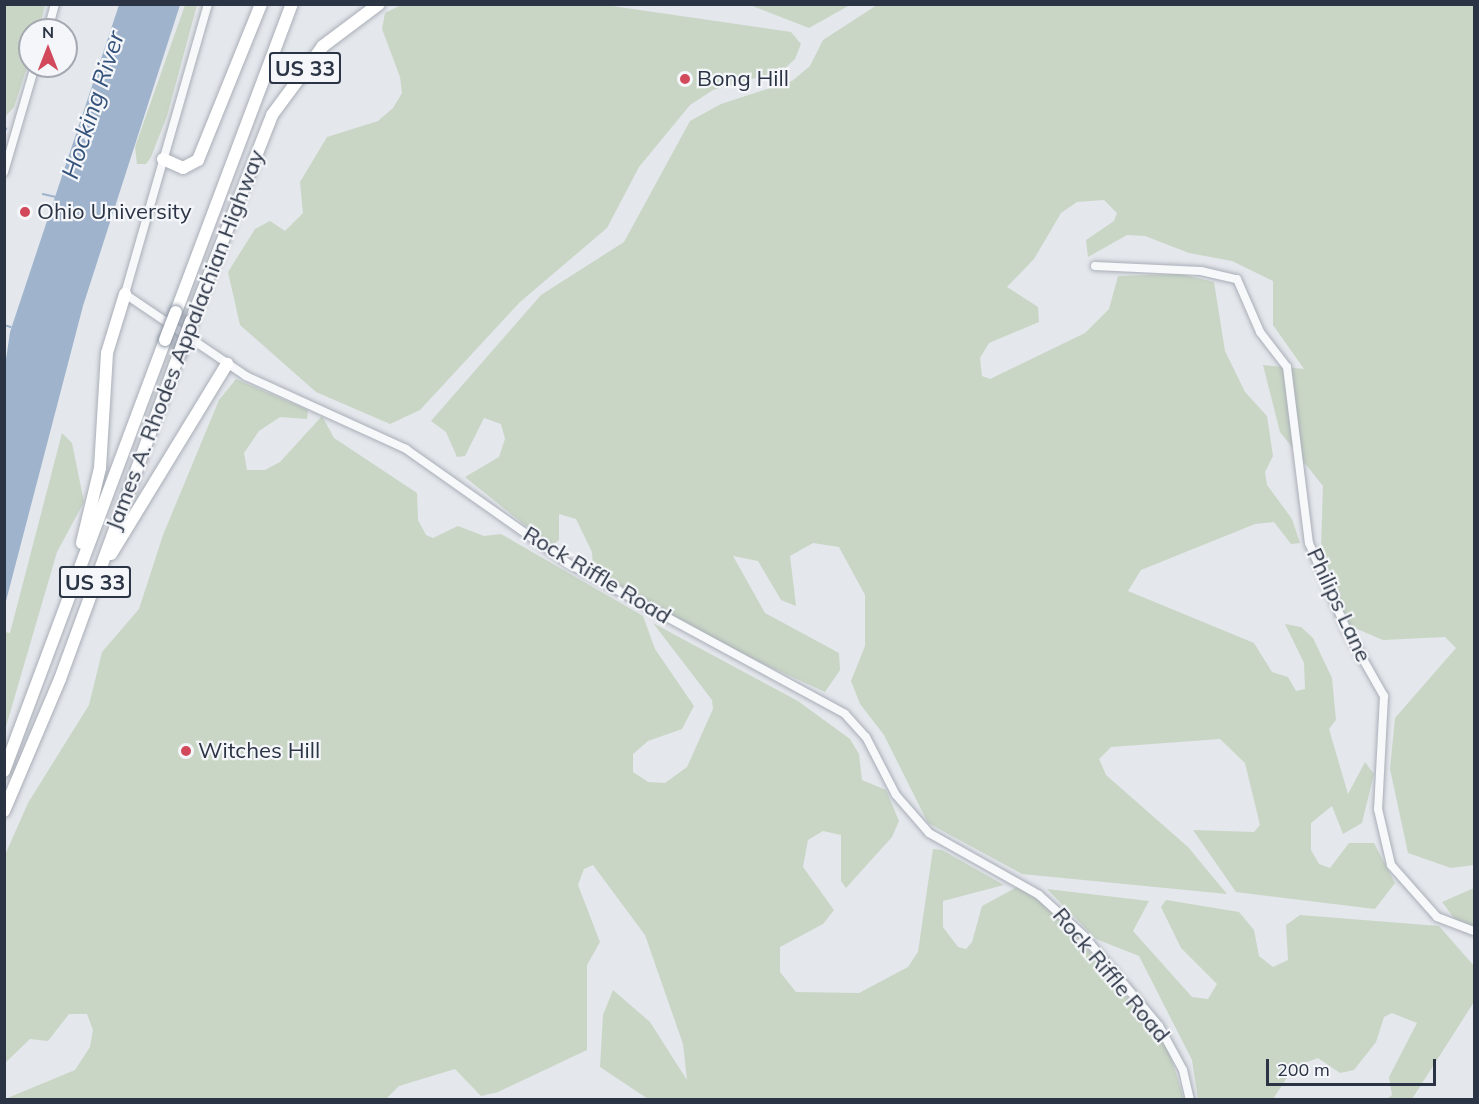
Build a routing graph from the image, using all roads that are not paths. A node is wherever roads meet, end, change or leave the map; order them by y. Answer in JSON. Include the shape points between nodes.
{"nodes":[{"id":1,"x":208,"y":4,"type":"edge"},
{"id":2,"x":261,"y":4,"type":"edge"},
{"id":3,"x":292,"y":4,"type":"edge"},
{"id":4,"x":378,"y":4,"type":"edge"},
{"id":5,"x":31,"y":78,"type":"edge"},
{"id":6,"x":163,"y":159,"type":"junction"},
{"id":7,"x":4,"y":172,"type":"edge"},
{"id":8,"x":1095,"y":266,"type":"dead end"},
{"id":9,"x":125,"y":294,"type":"junction"},
{"id":10,"x":227,"y":364,"type":"junction"},
{"id":11,"x":93,"y":589,"type":"junction"},
{"id":12,"x":66,"y":604,"type":"junction"},
{"id":13,"x":4,"y":771,"type":"edge"},
{"id":14,"x":4,"y":810,"type":"edge"},
{"id":15,"x":1474,"y":931,"type":"edge"},
{"id":16,"x":1190,"y":1100,"type":"edge"}],
"edges":[{"from":1,"to":6,"type":"street"},
{"from":2,"to":6,"type":"highway","via":[[198,160],[183,168]]},
{"from":3,"to":12,"type":"highway","name":"James A. Rhodes Appalachian Highway","number":"US 33","bridge":true},
{"from":4,"to":11,"type":"highway","name":"James A. Rhodes Appalachian Highway","number":"US 33","bridge":true,"via":[[323,46],[272,115]]},
{"from":5,"to":7,"type":"street"},
{"from":6,"to":9,"type":"street"},
{"from":8,"to":15,"type":"street","name":"Philips Lane","via":[[1201,271],[1230,277],[1240,286],[1260,332],[1287,367],[1309,543],[1347,631],[1384,696],[1378,808],[1391,865],[1437,917]]},
{"from":9,"to":10,"type":"street","name":"Rock Riffle Road"},
{"from":9,"to":12,"type":"highway","via":[[107,353],[96,494]]},
{"from":10,"to":11,"type":"highway"},
{"from":10,"to":16,"type":"street","name":"Rock Riffle Road","via":[[406,449],[569,564],[845,714],[866,737],[896,795],[929,832],[1039,895],[1084,936],[1159,1026],[1183,1070]]},
{"from":11,"to":14,"type":"highway","name":"James A. Rhodes Appalachian Highway","number":"US 33"},
{"from":12,"to":13,"type":"highway","name":"James A. Rhodes Appalachian Highway","number":"US 33"}]}
